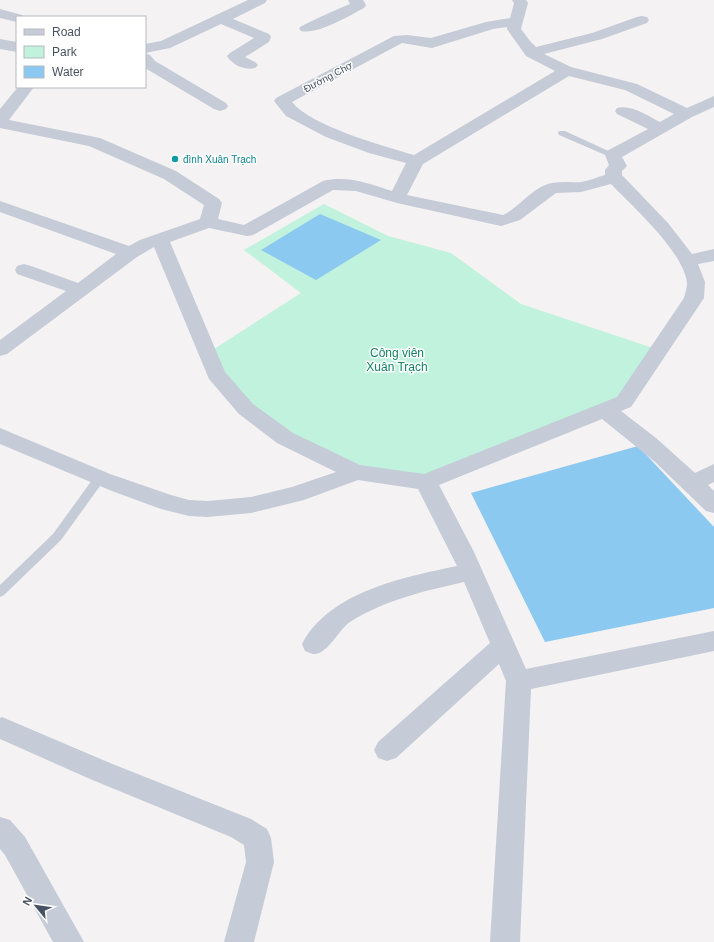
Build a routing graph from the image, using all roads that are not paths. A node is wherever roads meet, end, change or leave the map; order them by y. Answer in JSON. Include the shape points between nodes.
{"nodes":[{"id":1,"x":260,"y":0,"type":"edge"},
{"id":2,"x":355,"y":0,"type":"edge"},
{"id":3,"x":519,"y":0,"type":"edge"},
{"id":4,"x":0,"y":13,"type":"edge"},
{"id":5,"x":16,"y":18,"type":"edge"},
{"id":6,"x":221,"y":19,"type":"junction"},
{"id":7,"x":516,"y":20,"type":"junction"},
{"id":8,"x":642,"y":20,"type":"dead end"},
{"id":9,"x":306,"y":28,"type":"dead end"},
{"id":10,"x":146,"y":49,"type":"edge"},
{"id":11,"x":531,"y":53,"type":"junction"},
{"id":12,"x":146,"y":60,"type":"edge"},
{"id":13,"x":250,"y":65,"type":"dead end"},
{"id":14,"x":566,"y":71,"type":"junction"},
{"id":15,"x":25,"y":88,"type":"edge"},
{"id":16,"x":714,"y":101,"type":"edge"},
{"id":17,"x":220,"y":106,"type":"dead end"},
{"id":18,"x":624,"y":111,"type":"dead end"},
{"id":19,"x":686,"y":114,"type":"junction"},
{"id":20,"x":0,"y":120,"type":"edge"},
{"id":21,"x":0,"y":123,"type":"edge"},
{"id":22,"x":660,"y":128,"type":"junction"},
{"id":23,"x":562,"y":133,"type":"dead end"},
{"id":24,"x":613,"y":155,"type":"junction"},
{"id":25,"x":416,"y":161,"type":"junction"},
{"id":26,"x":614,"y":177,"type":"junction"},
{"id":27,"x":397,"y":198,"type":"junction"},
{"id":28,"x":0,"y":206,"type":"edge"},
{"id":29,"x":208,"y":222,"type":"junction"},
{"id":30,"x":160,"y":239,"type":"junction"},
{"id":31,"x":130,"y":252,"type":"junction"},
{"id":32,"x":714,"y":255,"type":"edge"},
{"id":33,"x":687,"y":260,"type":"junction"},
{"id":34,"x":24,"y":270,"type":"dead end"},
{"id":35,"x":80,"y":290,"type":"junction"},
{"id":36,"x":0,"y":350,"type":"edge"},
{"id":37,"x":605,"y":410,"type":"junction"},
{"id":38,"x":0,"y":435,"type":"edge"},
{"id":39,"x":356,"y":472,"type":"junction"},
{"id":40,"x":714,"y":472,"type":"edge"},
{"id":41,"x":100,"y":479,"type":"junction"},
{"id":42,"x":426,"y":482,"type":"junction"},
{"id":43,"x":693,"y":482,"type":"junction"},
{"id":44,"x":714,"y":505,"type":"edge"},
{"id":45,"x":471,"y":572,"type":"junction"},
{"id":46,"x":0,"y":592,"type":"edge"},
{"id":47,"x":714,"y":641,"type":"edge"},
{"id":48,"x":314,"y":644,"type":"dead end"},
{"id":49,"x":504,"y":646,"type":"junction"},
{"id":50,"x":519,"y":681,"type":"junction"},
{"id":51,"x":2,"y":728,"type":"dead end"},
{"id":52,"x":387,"y":750,"type":"dead end"},
{"id":53,"x":0,"y":829,"type":"edge"},
{"id":54,"x":69,"y":942,"type":"edge"},
{"id":55,"x":240,"y":942,"type":"edge"},
{"id":56,"x":505,"y":942,"type":"edge"}],
"edges":[{"from":1,"to":6,"type":"street"},
{"from":2,"to":9,"type":"street","via":[[359,5]]},
{"from":3,"to":7,"type":"street","via":[[520,10]]},
{"from":4,"to":5,"type":"street"},
{"from":6,"to":10,"type":"street","via":[[165,45]]},
{"from":6,"to":13,"type":"street","via":[[264,37],[235,56]]},
{"from":7,"to":11,"type":"street","via":[[514,30]]},
{"from":7,"to":25,"type":"street","name":"Đường Chợ","via":[[491,25],[432,44],[399,39],[282,100],[292,113],[332,133]]},
{"from":8,"to":11,"type":"street","via":[[597,36]]},
{"from":11,"to":14,"type":"street"},
{"from":12,"to":17,"type":"street","via":[[148,64]]},
{"from":14,"to":19,"type":"street","via":[[631,87]]},
{"from":14,"to":25,"type":"street"},
{"from":15,"to":20,"type":"street"},
{"from":16,"to":19,"type":"street"},
{"from":18,"to":22,"type":"street"},
{"from":19,"to":22,"type":"street"},
{"from":21,"to":29,"type":"street","via":[[94,142],[170,175],[213,203]]},
{"from":22,"to":24,"type":"street"},
{"from":23,"to":24,"type":"lane"},
{"from":24,"to":26,"type":"street","via":[[618,166],[614,168]]},
{"from":25,"to":27,"type":"street"},
{"from":26,"to":27,"type":"street","via":[[580,187],[552,188],[513,218],[501,221]]},
{"from":26,"to":33,"type":"street","via":[[670,237]]},
{"from":27,"to":29,"type":"street","via":[[340,183],[319,190],[248,231]]},
{"from":28,"to":31,"type":"street"},
{"from":29,"to":30,"type":"street"},
{"from":30,"to":31,"type":"street"},
{"from":30,"to":39,"type":"street","via":[[216,374],[246,409],[285,438]]},
{"from":31,"to":35,"type":"street"},
{"from":32,"to":33,"type":"street"},
{"from":33,"to":37,"type":"street","via":[[696,284],[694,298],[624,402]]},
{"from":34,"to":35,"type":"street"},
{"from":35,"to":36,"type":"street"},
{"from":37,"to":42,"type":"street"},
{"from":37,"to":43,"type":"street"},
{"from":38,"to":41,"type":"street"},
{"from":39,"to":41,"type":"street","via":[[329,484],[276,499],[214,509],[189,508],[166,502]]},
{"from":39,"to":42,"type":"street"},
{"from":40,"to":43,"type":"street"},
{"from":41,"to":46,"type":"lane","via":[[57,537]]},
{"from":42,"to":45,"type":"street"},
{"from":43,"to":44,"type":"street"},
{"from":45,"to":48,"type":"street","via":[[415,584],[362,604],[340,616]]},
{"from":45,"to":49,"type":"street"},
{"from":47,"to":50,"type":"street"},
{"from":49,"to":50,"type":"street"},
{"from":49,"to":52,"type":"street"},
{"from":50,"to":56,"type":"street"},
{"from":51,"to":55,"type":"street","via":[[241,828],[257,838],[260,862]]},
{"from":53,"to":54,"type":"street","via":[[15,846]]}]}
